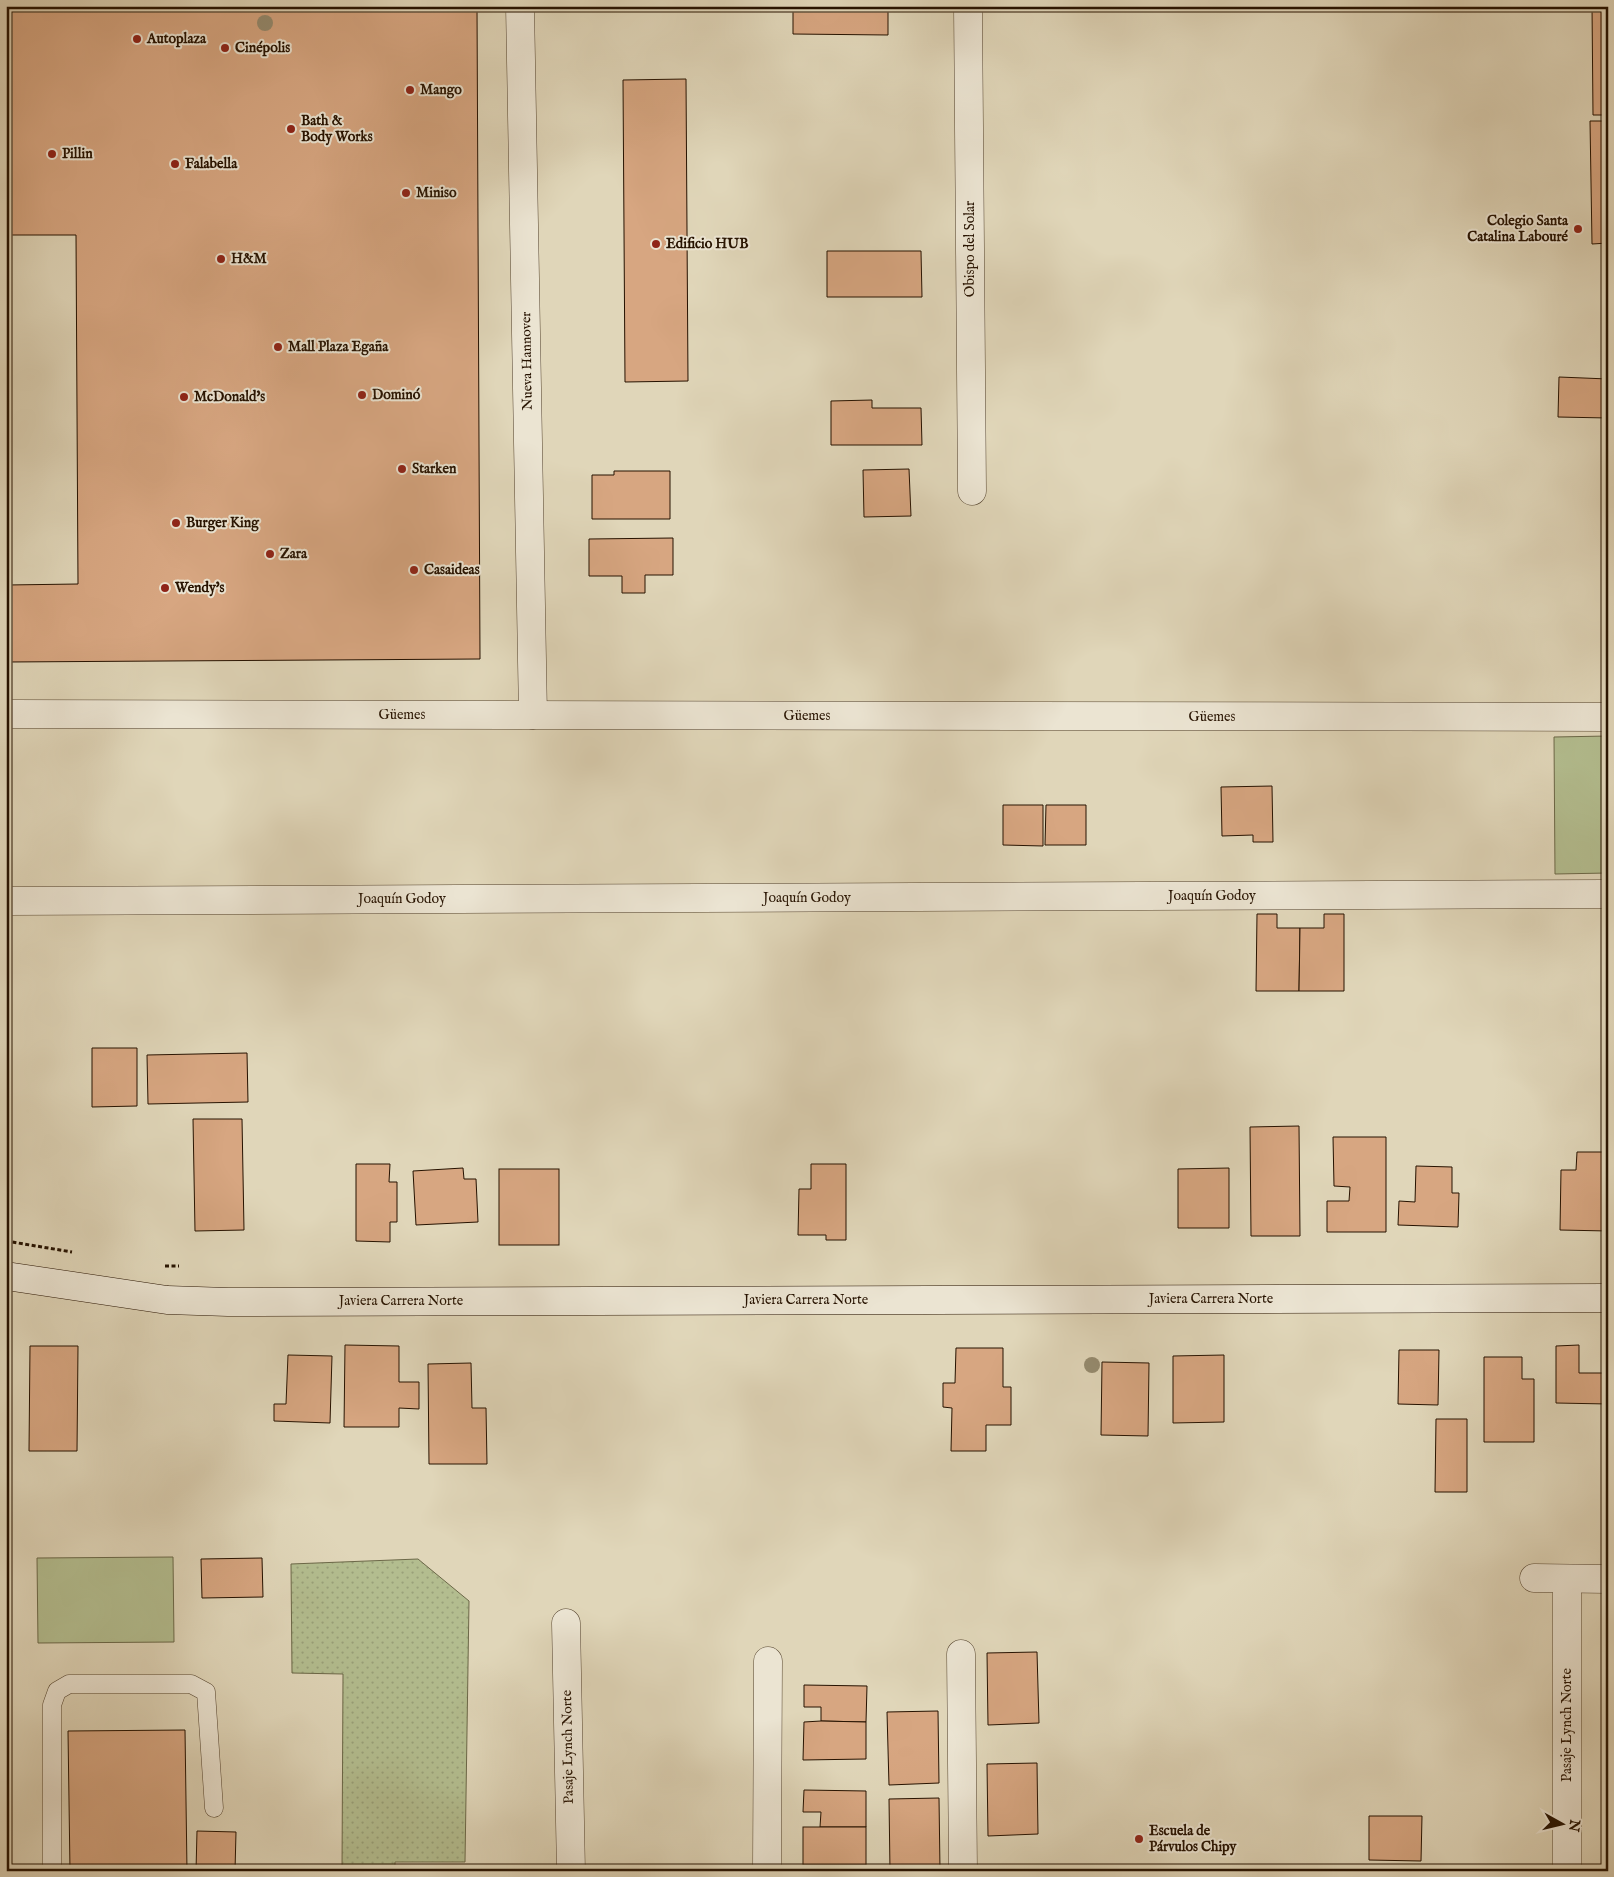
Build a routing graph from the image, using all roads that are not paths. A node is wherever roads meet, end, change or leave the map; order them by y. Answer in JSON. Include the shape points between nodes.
{"nodes":[{"id":1,"x":520,"y":6,"type":"edge"},
{"id":2,"x":968,"y":6,"type":"edge"},
{"id":3,"x":972,"y":491,"type":"dead end"},
{"id":4,"x":6,"y":714,"type":"edge"},
{"id":5,"x":533,"y":715,"type":"junction"},
{"id":6,"x":1608,"y":717,"type":"edge"},
{"id":7,"x":1608,"y":894,"type":"edge"},
{"id":8,"x":6,"y":901,"type":"edge"},
{"id":9,"x":6,"y":1276,"type":"edge"},
{"id":10,"x":1608,"y":1298,"type":"edge"},
{"id":11,"x":1534,"y":1578,"type":"dead end"},
{"id":12,"x":1567,"y":1579,"type":"junction"},
{"id":13,"x":1608,"y":1579,"type":"edge"},
{"id":14,"x":566,"y":1623,"type":"dead end"},
{"id":15,"x":961,"y":1654,"type":"dead end"},
{"id":16,"x":768,"y":1661,"type":"dead end"},
{"id":17,"x":214,"y":1808,"type":"dead end"},
{"id":18,"x":52,"y":1871,"type":"edge"},
{"id":19,"x":571,"y":1871,"type":"edge"},
{"id":20,"x":767,"y":1871,"type":"edge"},
{"id":21,"x":963,"y":1871,"type":"edge"},
{"id":22,"x":1567,"y":1871,"type":"edge"}],
"edges":[{"from":1,"to":5,"type":"street","name":"Nueva Hannover"},
{"from":2,"to":3,"type":"street","name":"Obispo del Solar"},
{"from":4,"to":5,"type":"street","name":"Güemes"},
{"from":5,"to":6,"type":"street","name":"Güemes"},
{"from":7,"to":8,"type":"street","name":"Joaquín Godoy"},
{"from":9,"to":10,"type":"street","name":"Javiera Carrera Norte","via":[[167,1300],[228,1302]]},
{"from":11,"to":12,"type":"street"},
{"from":12,"to":13,"type":"street"},
{"from":12,"to":22,"type":"street","name":"Pasaje Lynch Norte"},
{"from":14,"to":19,"type":"street","name":"Pasaje Lynch Norte"},
{"from":15,"to":21,"type":"street"},
{"from":16,"to":20,"type":"street"},
{"from":17,"to":18,"type":"lane","via":[[206,1692],[191,1684],[69,1684],[57,1691],[52,1705]]}]}
